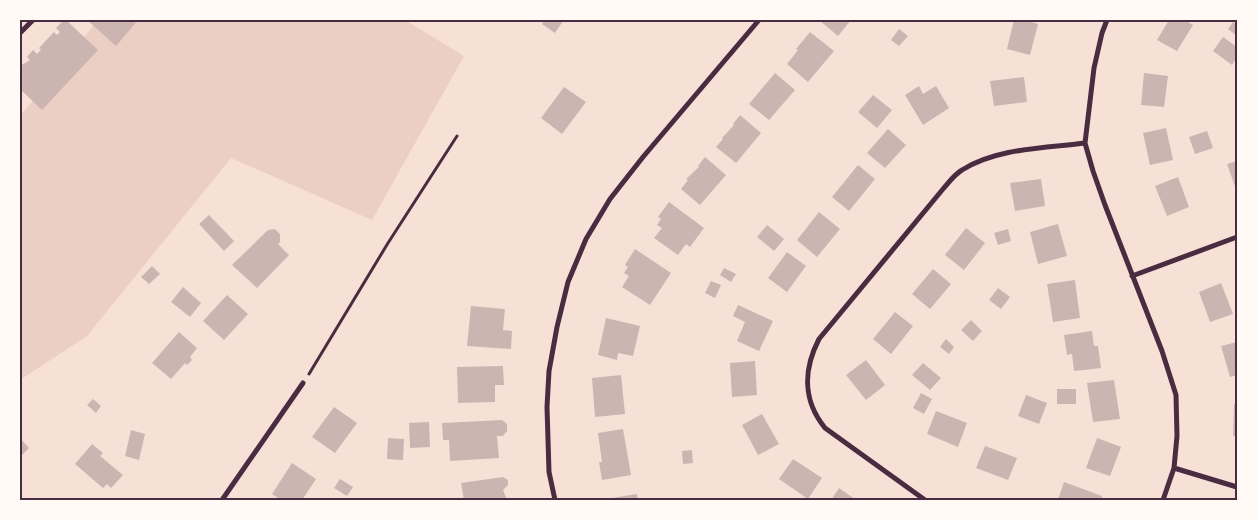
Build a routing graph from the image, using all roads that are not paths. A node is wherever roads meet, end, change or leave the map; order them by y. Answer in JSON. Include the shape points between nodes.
{"nodes":[{"id":1,"x":33,"y":20,"type":"edge"},
{"id":2,"x":759,"y":20,"type":"edge"},
{"id":3,"x":1107,"y":20,"type":"edge"},
{"id":4,"x":20,"y":33,"type":"edge"},
{"id":5,"x":1086,"y":143,"type":"junction"},
{"id":6,"x":1237,"y":237,"type":"edge"},
{"id":7,"x":1132,"y":276,"type":"junction"},
{"id":8,"x":303,"y":383,"type":"road end"},
{"id":9,"x":1174,"y":468,"type":"junction"},
{"id":10,"x":1237,"y":487,"type":"edge"},
{"id":11,"x":222,"y":500,"type":"edge"},
{"id":12,"x":555,"y":500,"type":"edge"},
{"id":13,"x":925,"y":500,"type":"edge"},
{"id":14,"x":1163,"y":500,"type":"edge"}],
"edges":[{"from":1,"to":4,"type":"street"},
{"from":2,"to":12,"type":"street","via":[[643,157],[610,199],[586,239],[568,282],[549,370],[549,472]]},
{"from":3,"to":5,"type":"street","via":[[1094,68]]},
{"from":5,"to":7,"type":"street","via":[[1102,197]]},
{"from":5,"to":13,"type":"street","via":[[999,154],[961,171],[943,188],[819,339],[814,350],[807,384],[817,418],[825,428]]},
{"from":6,"to":7,"type":"street"},
{"from":7,"to":9,"type":"street","via":[[1176,395]]},
{"from":8,"to":11,"type":"street"},
{"from":9,"to":10,"type":"street"},
{"from":9,"to":14,"type":"street"}]}
